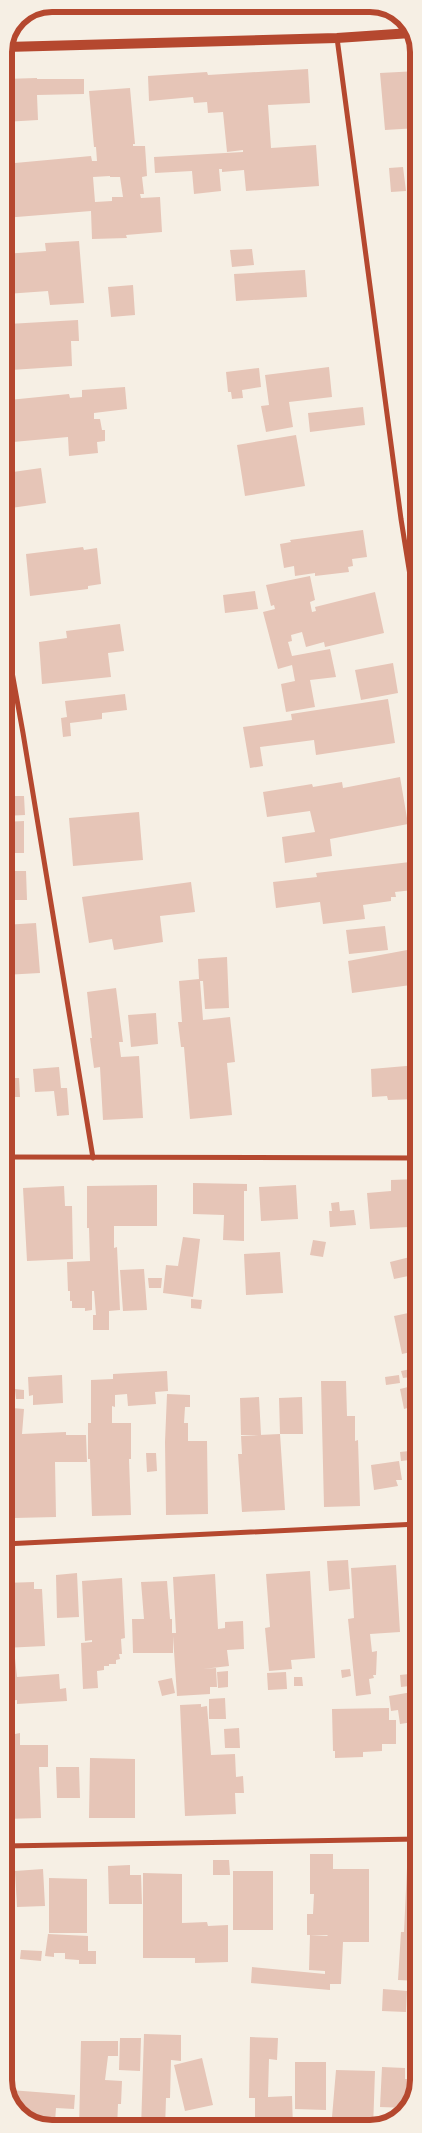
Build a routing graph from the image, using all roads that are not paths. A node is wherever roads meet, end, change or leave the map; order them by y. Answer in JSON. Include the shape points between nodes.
{"nodes":[{"id":1,"x":404,"y":33,"type":"edge"},
{"id":2,"x":337,"y":38,"type":"junction"},
{"id":3,"x":13,"y":47,"type":"edge"},
{"id":4,"x":409,"y":570,"type":"edge"},
{"id":5,"x":12,"y":672,"type":"edge"},
{"id":6,"x":13,"y":1157,"type":"edge"},
{"id":7,"x":93,"y":1158,"type":"junction"},
{"id":8,"x":410,"y":1158,"type":"edge"},
{"id":9,"x":410,"y":1524,"type":"edge"},
{"id":10,"x":13,"y":1544,"type":"edge"},
{"id":11,"x":410,"y":1840,"type":"edge"},
{"id":12,"x":13,"y":1846,"type":"edge"}],
"edges":[{"from":1,"to":2,"type":"main road"},
{"from":2,"to":3,"type":"main road"},
{"from":2,"to":4,"type":"street"},
{"from":5,"to":7,"type":"street"},
{"from":6,"to":7,"type":"street"},
{"from":7,"to":8,"type":"street"},
{"from":9,"to":10,"type":"street"},
{"from":11,"to":12,"type":"street"}]}
